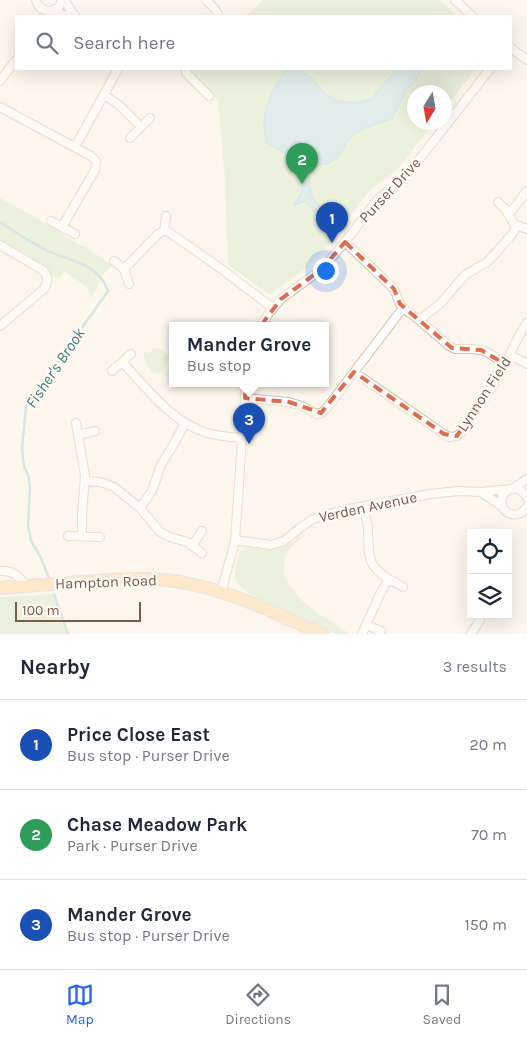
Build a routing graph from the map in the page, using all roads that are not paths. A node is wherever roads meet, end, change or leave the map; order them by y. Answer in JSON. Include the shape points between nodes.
{"nodes":[{"id":1,"x":36,"y":0,"type":"edge"},
{"id":2,"x":63,"y":0,"type":"edge"},
{"id":3,"x":206,"y":0,"type":"edge"},
{"id":4,"x":455,"y":0,"type":"edge"},
{"id":5,"x":51,"y":11,"type":"junction"},
{"id":6,"x":65,"y":15,"type":"edge"},
{"id":7,"x":74,"y":15,"type":"edge"},
{"id":8,"x":218,"y":15,"type":"edge"},
{"id":9,"x":471,"y":15,"type":"edge"},
{"id":10,"x":512,"y":49,"type":"edge"},
{"id":11,"x":527,"y":60,"type":"edge"},
{"id":12,"x":15,"y":61,"type":"edge"},
{"id":13,"x":117,"y":70,"type":"edge"},
{"id":14,"x":186,"y":70,"type":"edge"},
{"id":15,"x":489,"y":70,"type":"edge"},
{"id":16,"x":0,"y":81,"type":"edge"},
{"id":17,"x":104,"y":95,"type":"junction"},
{"id":18,"x":209,"y":96,"type":"dead end"},
{"id":19,"x":0,"y":107,"type":"edge"},
{"id":20,"x":150,"y":118,"type":"dead end"},
{"id":21,"x":141,"y":127,"type":"junction"},
{"id":22,"x":130,"y":138,"type":"dead end"},
{"id":23,"x":75,"y":148,"type":"junction"},
{"id":24,"x":527,"y":191,"type":"edge"},
{"id":25,"x":498,"y":202,"type":"dead end"},
{"id":26,"x":509,"y":214,"type":"junction"},
{"id":27,"x":166,"y":216,"type":"dead end"},
{"id":28,"x":50,"y":221,"type":"dead end"},
{"id":29,"x":517,"y":226,"type":"junction"},
{"id":30,"x":62,"y":227,"type":"junction"},
{"id":31,"x":527,"y":229,"type":"edge"},
{"id":32,"x":164,"y":231,"type":"junction"},
{"id":33,"x":75,"y":234,"type":"dead end"},
{"id":34,"x":345,"y":242,"type":"junction"},
{"id":35,"x":0,"y":245,"type":"edge"},
{"id":36,"x":114,"y":261,"type":"dead end"},
{"id":37,"x":124,"y":269,"type":"junction"},
{"id":38,"x":129,"y":284,"type":"dead end"},
{"id":39,"x":273,"y":308,"type":"junction"},
{"id":40,"x":403,"y":308,"type":"junction"},
{"id":41,"x":418,"y":320,"type":"junction"},
{"id":42,"x":263,"y":322,"type":"edge"},
{"id":43,"x":527,"y":323,"type":"edge"},
{"id":44,"x":0,"y":326,"type":"edge"},
{"id":45,"x":131,"y":354,"type":"dead end"},
{"id":46,"x":510,"y":355,"type":"junction"},
{"id":47,"x":122,"y":362,"type":"junction"},
{"id":48,"x":506,"y":364,"type":"junction"},
{"id":49,"x":527,"y":364,"type":"edge"},
{"id":50,"x":112,"y":371,"type":"dead end"},
{"id":51,"x":354,"y":372,"type":"junction"},
{"id":52,"x":246,"y":387,"type":"edge"},
{"id":53,"x":245,"y":398,"type":"junction"},
{"id":54,"x":76,"y":423,"type":"dead end"},
{"id":55,"x":185,"y":423,"type":"junction"},
{"id":56,"x":95,"y":431,"type":"dead end"},
{"id":57,"x":78,"y":435,"type":"junction"},
{"id":58,"x":241,"y":438,"type":"junction"},
{"id":59,"x":527,"y":479,"type":"edge"},
{"id":60,"x":85,"y":481,"type":"junction"},
{"id":61,"x":511,"y":489,"type":"junction"},
{"id":62,"x":481,"y":492,"type":"junction"},
{"id":63,"x":527,"y":498,"type":"edge"},
{"id":64,"x":364,"y":506,"type":"junction"},
{"id":65,"x":527,"y":506,"type":"edge"},
{"id":66,"x":503,"y":507,"type":"junction"},
{"id":67,"x":140,"y":508,"type":"junction"},
{"id":68,"x":516,"y":514,"type":"junction"},
{"id":69,"x":527,"y":519,"type":"edge"},
{"id":70,"x":202,"y":531,"type":"dead end"},
{"id":71,"x":68,"y":536,"type":"dead end"},
{"id":72,"x":82,"y":536,"type":"junction"},
{"id":73,"x":100,"y":537,"type":"dead end"},
{"id":74,"x":235,"y":540,"type":"junction"},
{"id":75,"x":192,"y":546,"type":"junction"},
{"id":76,"x":202,"y":553,"type":"dead end"},
{"id":77,"x":0,"y":571,"type":"edge"},
{"id":78,"x":389,"y":579,"type":"junction"},
{"id":79,"x":26,"y":586,"type":"junction"},
{"id":80,"x":403,"y":587,"type":"dead end"},
{"id":81,"x":0,"y":588,"type":"edge"},
{"id":82,"x":221,"y":592,"type":"junction"},
{"id":83,"x":480,"y":620,"type":"dead end"},
{"id":84,"x":366,"y":625,"type":"junction"},
{"id":85,"x":381,"y":631,"type":"dead end"},
{"id":86,"x":475,"y":633,"type":"edge"},
{"id":87,"x":322,"y":634,"type":"edge"},
{"id":88,"x":362,"y":634,"type":"edge"}],
"edges":[{"from":1,"to":5,"type":"street","via":[[42,10]]},
{"from":2,"to":5,"type":"street","via":[[56,10]]},
{"from":2,"to":7,"type":"street"},
{"from":3,"to":8,"type":"street"},
{"from":4,"to":9,"type":"street"},
{"from":5,"to":6,"type":"street"},
{"from":10,"to":11,"type":"street"},
{"from":12,"to":16,"type":"street"},
{"from":13,"to":17,"type":"street"},
{"from":14,"to":18,"type":"street"},
{"from":15,"to":34,"type":"street","name":"Purser Drive","via":[[410,171],[378,199]]},
{"from":17,"to":21,"type":"street"},
{"from":17,"to":23,"type":"street"},
{"from":19,"to":23,"type":"street"},
{"from":20,"to":21,"type":"street"},
{"from":21,"to":22,"type":"street"},
{"from":23,"to":30,"type":"street","via":[[93,158],[96,168]]},
{"from":24,"to":26,"type":"street"},
{"from":25,"to":26,"type":"street"},
{"from":26,"to":29,"type":"street"},
{"from":27,"to":32,"type":"street"},
{"from":28,"to":30,"type":"street"},
{"from":29,"to":31,"type":"street"},
{"from":29,"to":41,"type":"street","via":[[487,262],[465,276],[440,304]]},
{"from":30,"to":33,"type":"street"},
{"from":32,"to":37,"type":"street"},
{"from":32,"to":39,"type":"street","via":[[171,232]]},
{"from":34,"to":39,"type":"street","name":"Purser Drive","via":[[322,269],[286,294]]},
{"from":34,"to":40,"type":"street","via":[[394,289]]},
{"from":35,"to":44,"type":"street","via":[[40,268],[48,278],[44,289]]},
{"from":36,"to":37,"type":"street"},
{"from":37,"to":38,"type":"street"},
{"from":39,"to":42,"type":"street","name":"Purser Drive"},
{"from":40,"to":41,"type":"street"},
{"from":40,"to":51,"type":"street"},
{"from":41,"to":48,"type":"street","via":[[452,348],[481,350]]},
{"from":43,"to":46,"type":"street","name":"Lynnon Field"},
{"from":45,"to":47,"type":"street"},
{"from":46,"to":48,"type":"street","name":"Lynnon Field"},
{"from":46,"to":49,"type":"street"},
{"from":47,"to":50,"type":"street"},
{"from":47,"to":55,"type":"street"},
{"from":48,"to":51,"type":"street","name":"Lynnon Field","via":[[461,433],[452,437]]},
{"from":51,"to":53,"type":"street","via":[[320,414],[289,402]]},
{"from":52,"to":53,"type":"street"},
{"from":53,"to":58,"type":"street"},
{"from":54,"to":57,"type":"street"},
{"from":55,"to":58,"type":"street","via":[[208,434]]},
{"from":55,"to":67,"type":"street","via":[[152,491]]},
{"from":56,"to":57,"type":"street"},
{"from":57,"to":60,"type":"street"},
{"from":58,"to":74,"type":"street"},
{"from":59,"to":61,"type":"street"},
{"from":60,"to":67,"type":"street","via":[[114,487]]},
{"from":60,"to":72,"type":"street"},
{"from":61,"to":62,"type":"street","name":"Verden Avenue"},
{"from":61,"to":63,"type":"street","via":[[524,492]]},
{"from":61,"to":66,"type":"street","via":[[502,496]]},
{"from":62,"to":64,"type":"street","name":"Verden Avenue","via":[[436,493]]},
{"from":62,"to":66,"type":"street"},
{"from":64,"to":74,"type":"street","name":"Verden Avenue","via":[[313,518],[284,541],[271,545]]},
{"from":64,"to":78,"type":"street","via":[[370,558],[379,572]]},
{"from":65,"to":68,"type":"street"},
{"from":66,"to":68,"type":"street","via":[[508,513]]},
{"from":67,"to":75,"type":"street","via":[[160,532]]},
{"from":68,"to":69,"type":"street"},
{"from":70,"to":75,"type":"street"},
{"from":71,"to":72,"type":"street"},
{"from":72,"to":73,"type":"street"},
{"from":74,"to":82,"type":"street"},
{"from":75,"to":76,"type":"street"},
{"from":77,"to":79,"type":"street","via":[[12,572]]},
{"from":78,"to":80,"type":"street"},
{"from":78,"to":84,"type":"street"},
{"from":79,"to":81,"type":"main road","name":"Hampton Road"},
{"from":79,"to":82,"type":"main road","name":"Hampton Road","via":[[147,579],[189,583]]},
{"from":82,"to":87,"type":"main road","name":"Hampton Road"},
{"from":83,"to":86,"type":"street"},
{"from":84,"to":85,"type":"street"},
{"from":84,"to":88,"type":"street"}]}
